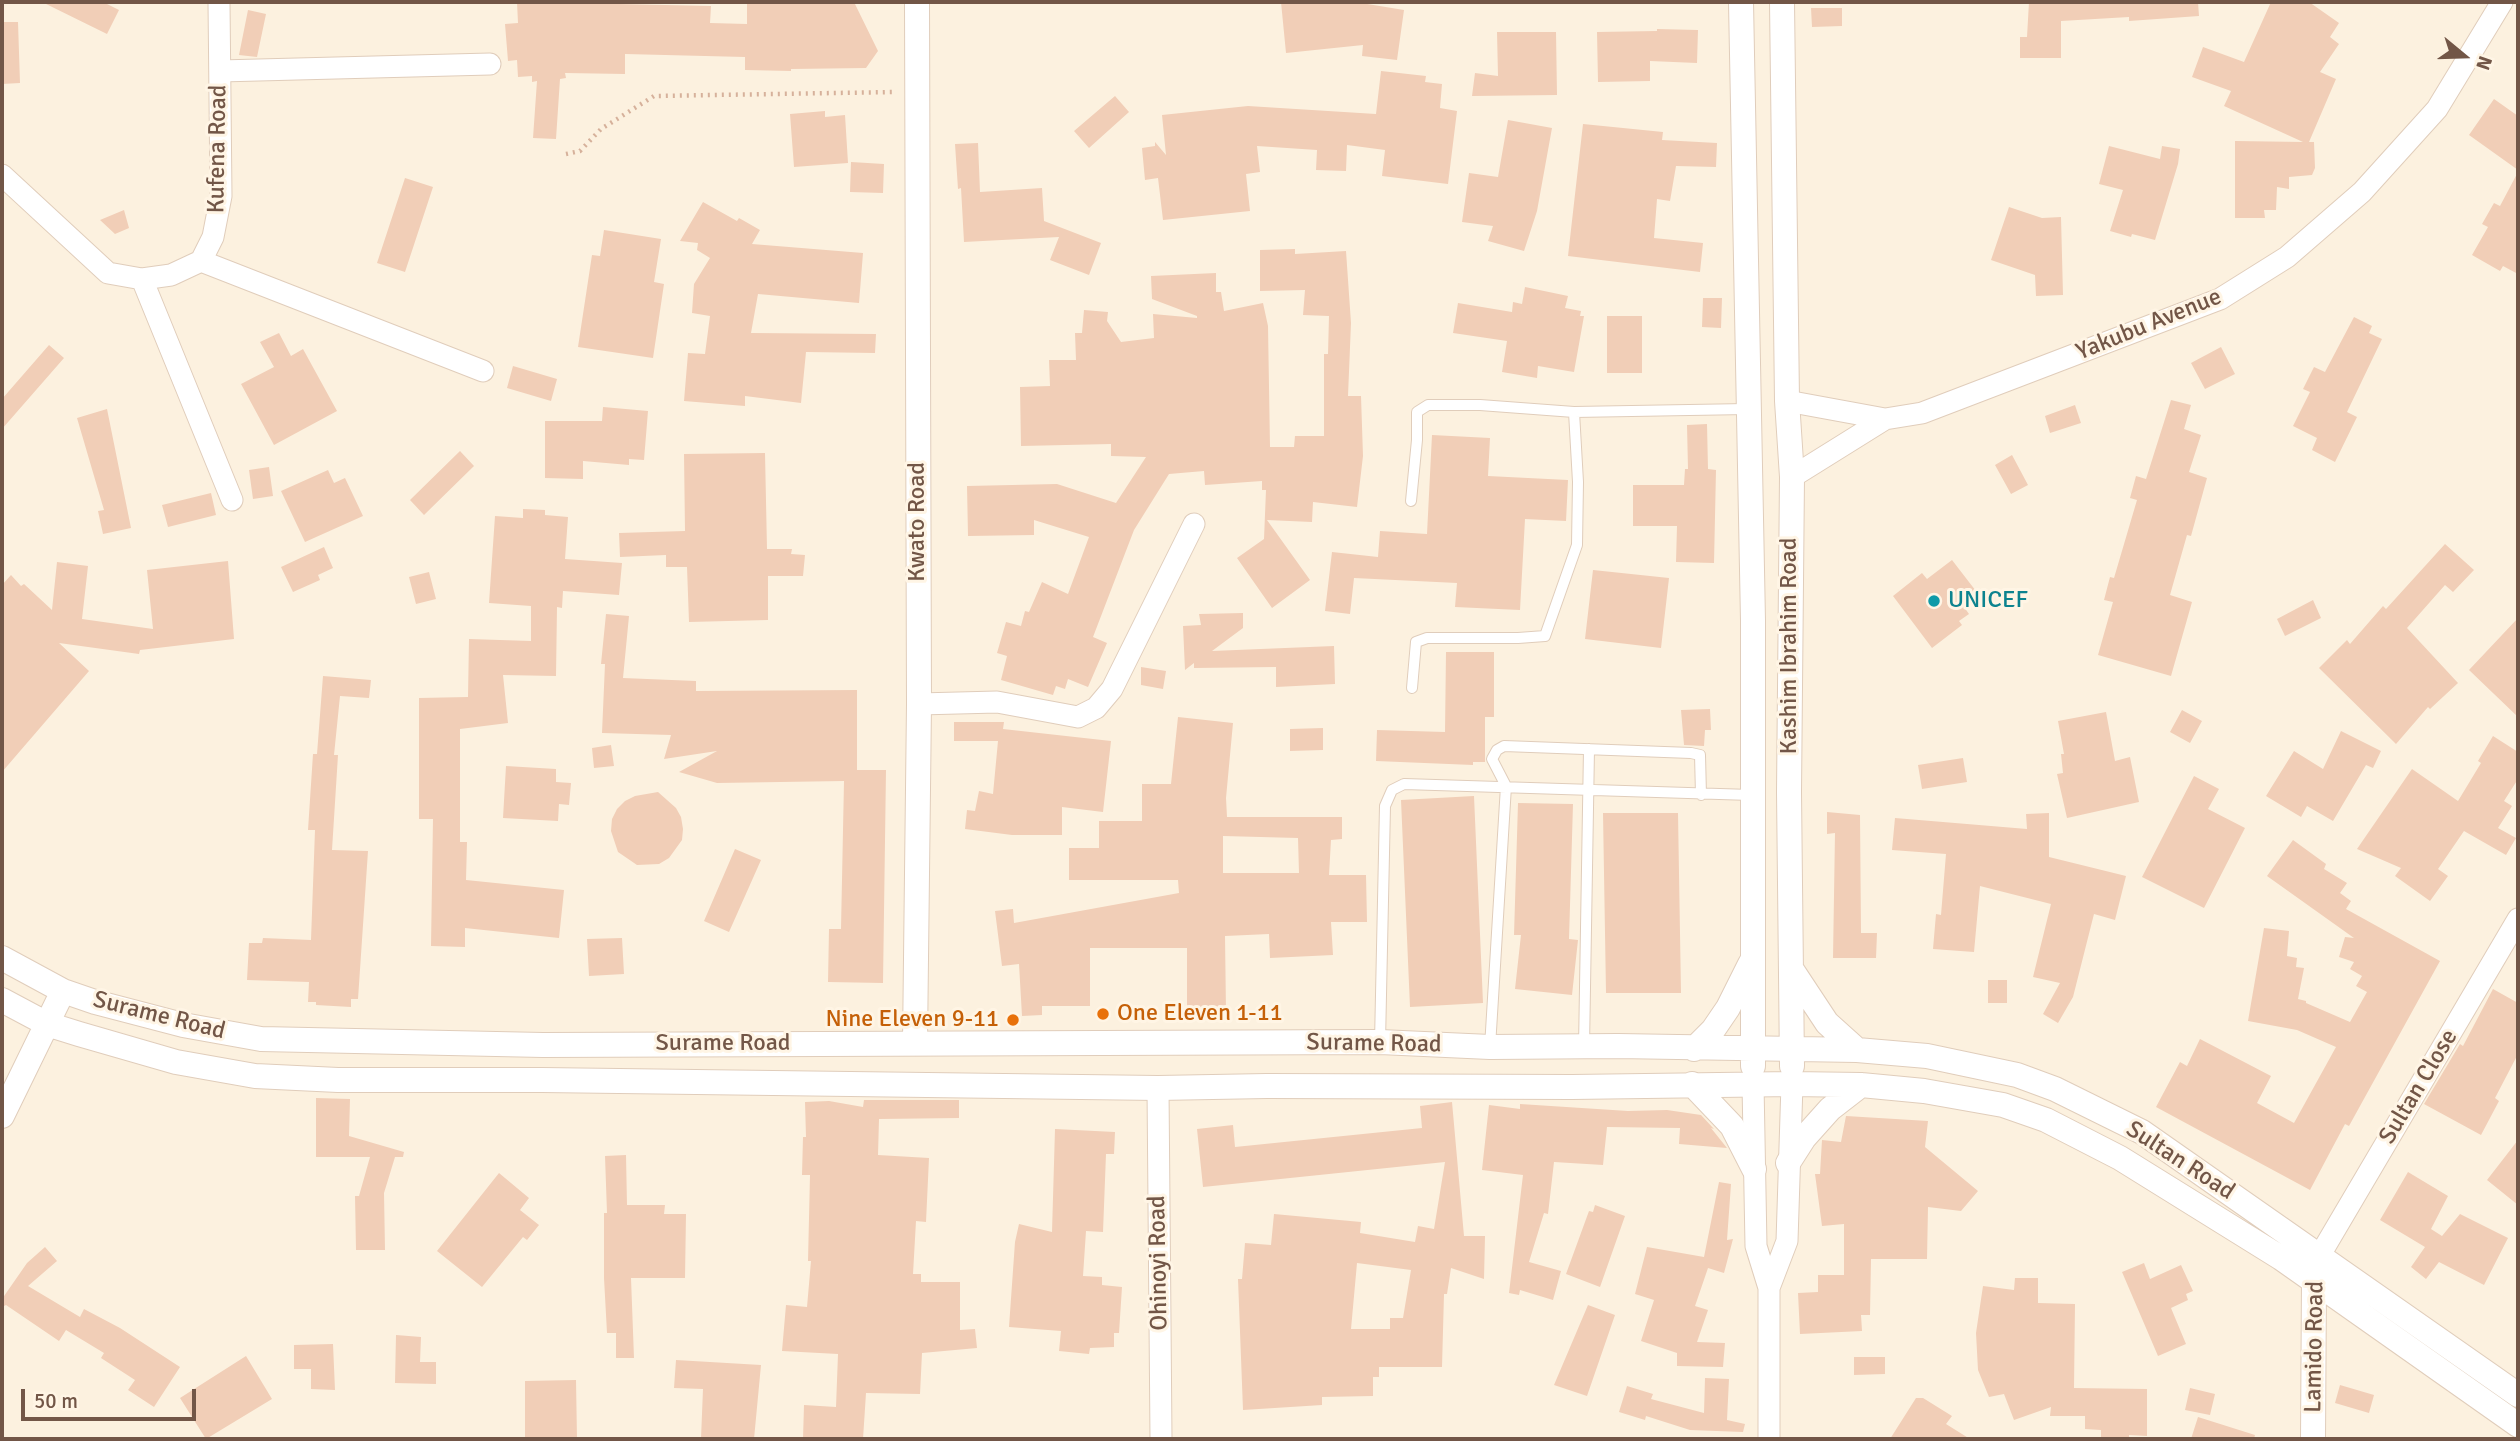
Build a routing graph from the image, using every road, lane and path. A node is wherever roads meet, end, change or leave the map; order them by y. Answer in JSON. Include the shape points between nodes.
{"nodes":[{"id":1,"x":219,"y":2,"type":"edge"},
{"id":2,"x":917,"y":2,"type":"edge"},
{"id":3,"x":1741,"y":2,"type":"edge"},
{"id":4,"x":1782,"y":2,"type":"edge"},
{"id":5,"x":2502,"y":2,"type":"edge"},
{"id":6,"x":490,"y":64,"type":"dead end"},
{"id":7,"x":219,"y":71,"type":"junction"},
{"id":8,"x":917,"y":92,"type":"junction"},
{"id":9,"x":566,"y":154,"type":"dead end"},
{"id":10,"x":2,"y":175,"type":"edge"},
{"id":11,"x":201,"y":261,"type":"junction"},
{"id":12,"x":142,"y":279,"type":"junction"},
{"id":13,"x":482,"y":371,"type":"dead end"},
{"id":14,"x":1787,"y":401,"type":"junction"},
{"id":15,"x":1747,"y":409,"type":"junction"},
{"id":16,"x":1574,"y":412,"type":"junction"},
{"id":17,"x":1885,"y":418,"type":"junction"},
{"id":18,"x":1792,"y":477,"type":"junction"},
{"id":19,"x":232,"y":500,"type":"dead end"},
{"id":20,"x":1410,"y":501,"type":"dead end"},
{"id":21,"x":1194,"y":524,"type":"dead end"},
{"id":22,"x":1412,"y":688,"type":"dead end"},
{"id":23,"x":919,"y":704,"type":"junction"},
{"id":24,"x":1589,"y":749,"type":"junction"},
{"id":25,"x":1506,"y":786,"type":"junction"},
{"id":26,"x":1587,"y":791,"type":"junction"},
{"id":27,"x":1700,"y":794,"type":"junction"},
{"id":28,"x":1751,"y":794,"type":"junction"},
{"id":29,"x":2518,"y":919,"type":"edge"},
{"id":30,"x":1753,"y":957,"type":"junction"},
{"id":31,"x":2,"y":958,"type":"edge"},
{"id":32,"x":1791,"y":968,"type":"junction"},
{"id":33,"x":63,"y":991,"type":"junction"},
{"id":34,"x":2,"y":1000,"type":"edge"},
{"id":35,"x":47,"y":1024,"type":"junction"},
{"id":36,"x":1380,"y":1042,"type":"junction"},
{"id":37,"x":915,"y":1043,"type":"junction"},
{"id":38,"x":1490,"y":1047,"type":"junction"},
{"id":39,"x":1584,"y":1047,"type":"junction"},
{"id":40,"x":1694,"y":1049,"type":"junction"},
{"id":41,"x":1753,"y":1050,"type":"junction"},
{"id":42,"x":1857,"y":1050,"type":"junction"},
{"id":43,"x":1792,"y":1051,"type":"junction"},
{"id":44,"x":1692,"y":1084,"type":"junction"},
{"id":45,"x":1753,"y":1084,"type":"junction"},
{"id":46,"x":1791,"y":1084,"type":"junction"},
{"id":47,"x":1861,"y":1085,"type":"junction"},
{"id":48,"x":1158,"y":1087,"type":"junction"},
{"id":49,"x":2,"y":1116,"type":"edge"},
{"id":50,"x":1788,"y":1163,"type":"junction"},
{"id":51,"x":1754,"y":1169,"type":"junction"},
{"id":52,"x":2320,"y":1255,"type":"junction"},
{"id":53,"x":2314,"y":1281,"type":"junction"},
{"id":54,"x":1769,"y":1288,"type":"junction"},
{"id":55,"x":2518,"y":1395,"type":"edge"},
{"id":56,"x":2518,"y":1425,"type":"edge"},
{"id":57,"x":1161,"y":1439,"type":"edge"},
{"id":58,"x":1769,"y":1439,"type":"edge"},
{"id":59,"x":2313,"y":1439,"type":"edge"}],
"edges":[{"from":1,"to":7,"type":"street","name":"Kufena Road"},
{"from":2,"to":8,"type":"street","name":"Kwato Road"},
{"from":3,"to":15,"type":"street","name":"Kashim Ibrahim Road"},
{"from":4,"to":14,"type":"street","name":"Kashim Ibrahim Road"},
{"from":5,"to":17,"type":"street","name":"Yakubu Avenue","via":[[2437,109],[2362,192],[2287,257],[2220,299],[1922,413]]},
{"from":6,"to":7,"type":"street"},
{"from":7,"to":11,"type":"street","name":"Kufena Road","via":[[221,196],[213,237]]},
{"from":8,"to":9,"type":"path","via":[[654,96],[601,129],[580,151]]},
{"from":8,"to":23,"type":"street","name":"Kwato Road"},
{"from":10,"to":12,"type":"street","via":[[108,273]]},
{"from":11,"to":12,"type":"street","via":[[171,275]]},
{"from":11,"to":13,"type":"street"},
{"from":12,"to":19,"type":"street"},
{"from":14,"to":17,"type":"street","name":"Yakubu Avenue"},
{"from":14,"to":18,"type":"street","name":"Kashim Ibrahim Road"},
{"from":15,"to":16,"type":"lane"},
{"from":15,"to":28,"type":"street","name":"Kashim Ibrahim Road","via":[[1753,621]]},
{"from":16,"to":20,"type":"lane","via":[[1428,405],[1417,412]]},
{"from":16,"to":22,"type":"lane","via":[[1577,545],[1545,636],[1416,642]]},
{"from":17,"to":18,"type":"street","name":"Yakubu Avenue"},
{"from":18,"to":32,"type":"street","name":"Kashim Ibrahim Road"},
{"from":21,"to":23,"type":"street","via":[[1111,690],[1096,708],[1079,718],[997,702]]},
{"from":23,"to":37,"type":"street","name":"Kwato Road"},
{"from":24,"to":25,"type":"lane","via":[[1504,746],[1492,759]]},
{"from":24,"to":26,"type":"lane"},
{"from":24,"to":27,"type":"lane","via":[[1700,755]]},
{"from":25,"to":26,"type":"lane"},
{"from":25,"to":36,"type":"lane","via":[[1404,784],[1391,790],[1385,806]]},
{"from":25,"to":38,"type":"lane"},
{"from":26,"to":27,"type":"lane"},
{"from":26,"to":39,"type":"lane"},
{"from":27,"to":28,"type":"lane"},
{"from":28,"to":30,"type":"street","name":"Kashim Ibrahim Road"},
{"from":29,"to":52,"type":"street","name":"Sultan Close"},
{"from":30,"to":40,"type":"street","via":[[1728,1008]]},
{"from":30,"to":41,"type":"street","name":"Kashim Ibrahim Road"},
{"from":31,"to":33,"type":"street","name":"Surame Road"},
{"from":32,"to":42,"type":"street","via":[[1827,1023]]},
{"from":32,"to":43,"type":"street","name":"Kashim Ibrahim Road"},
{"from":33,"to":35,"type":"street"},
{"from":33,"to":37,"type":"street","name":"Surame Road","via":[[183,1025],[261,1039],[543,1045]]},
{"from":34,"to":35,"type":"street","name":"Surame Road"},
{"from":35,"to":48,"type":"street","name":"Surame Road","via":[[176,1062],[255,1076]]},
{"from":35,"to":49,"type":"street"},
{"from":36,"to":37,"type":"street","name":"Surame Road"},
{"from":36,"to":38,"type":"street","name":"Surame Road"},
{"from":38,"to":39,"type":"street","name":"Surame Road"},
{"from":39,"to":40,"type":"street","name":"Surame Road"},
{"from":40,"to":41,"type":"street","name":"Surame Road"},
{"from":41,"to":43,"type":"street","name":"Surame Road"},
{"from":41,"to":45,"type":"street","name":"Kashim Ibrahim Road"},
{"from":42,"to":43,"type":"street","name":"Sultan Road"},
{"from":42,"to":52,"type":"street","name":"Sultan Road","via":[[1927,1056],[2017,1075],[2055,1089],[2142,1132]]},
{"from":43,"to":46,"type":"street","name":"Kashim Ibrahim Road"},
{"from":44,"to":45,"type":"street","name":"Surame Road"},
{"from":44,"to":48,"type":"street","name":"Surame Road"},
{"from":44,"to":51,"type":"street","via":[[1732,1126]]},
{"from":45,"to":46,"type":"street","name":"Surame Road"},
{"from":45,"to":51,"type":"street","name":"Kashim Ibrahim Road"},
{"from":46,"to":47,"type":"street","name":"Sultan Road"},
{"from":46,"to":50,"type":"street","name":"Kashim Ibrahim Road"},
{"from":47,"to":50,"type":"street","via":[[1830,1109]]},
{"from":47,"to":53,"type":"street","name":"Sultan Road","via":[[2003,1105],[2046,1120],[2120,1158]]},
{"from":48,"to":57,"type":"street","name":"Ohinoyi Road"},
{"from":50,"to":54,"type":"street","name":"Kashim Ibrahim Road","via":[[1787,1241]]},
{"from":51,"to":54,"type":"street","name":"Kashim Ibrahim Road","via":[[1756,1246]]},
{"from":52,"to":53,"type":"street","name":"Lamido Road"},
{"from":52,"to":55,"type":"street","name":"Sultan Road"},
{"from":53,"to":56,"type":"street","name":"Sultan Road"},
{"from":53,"to":59,"type":"street","name":"Lamido Road"},
{"from":54,"to":58,"type":"street","name":"Kashim Ibrahim Road"}]}
